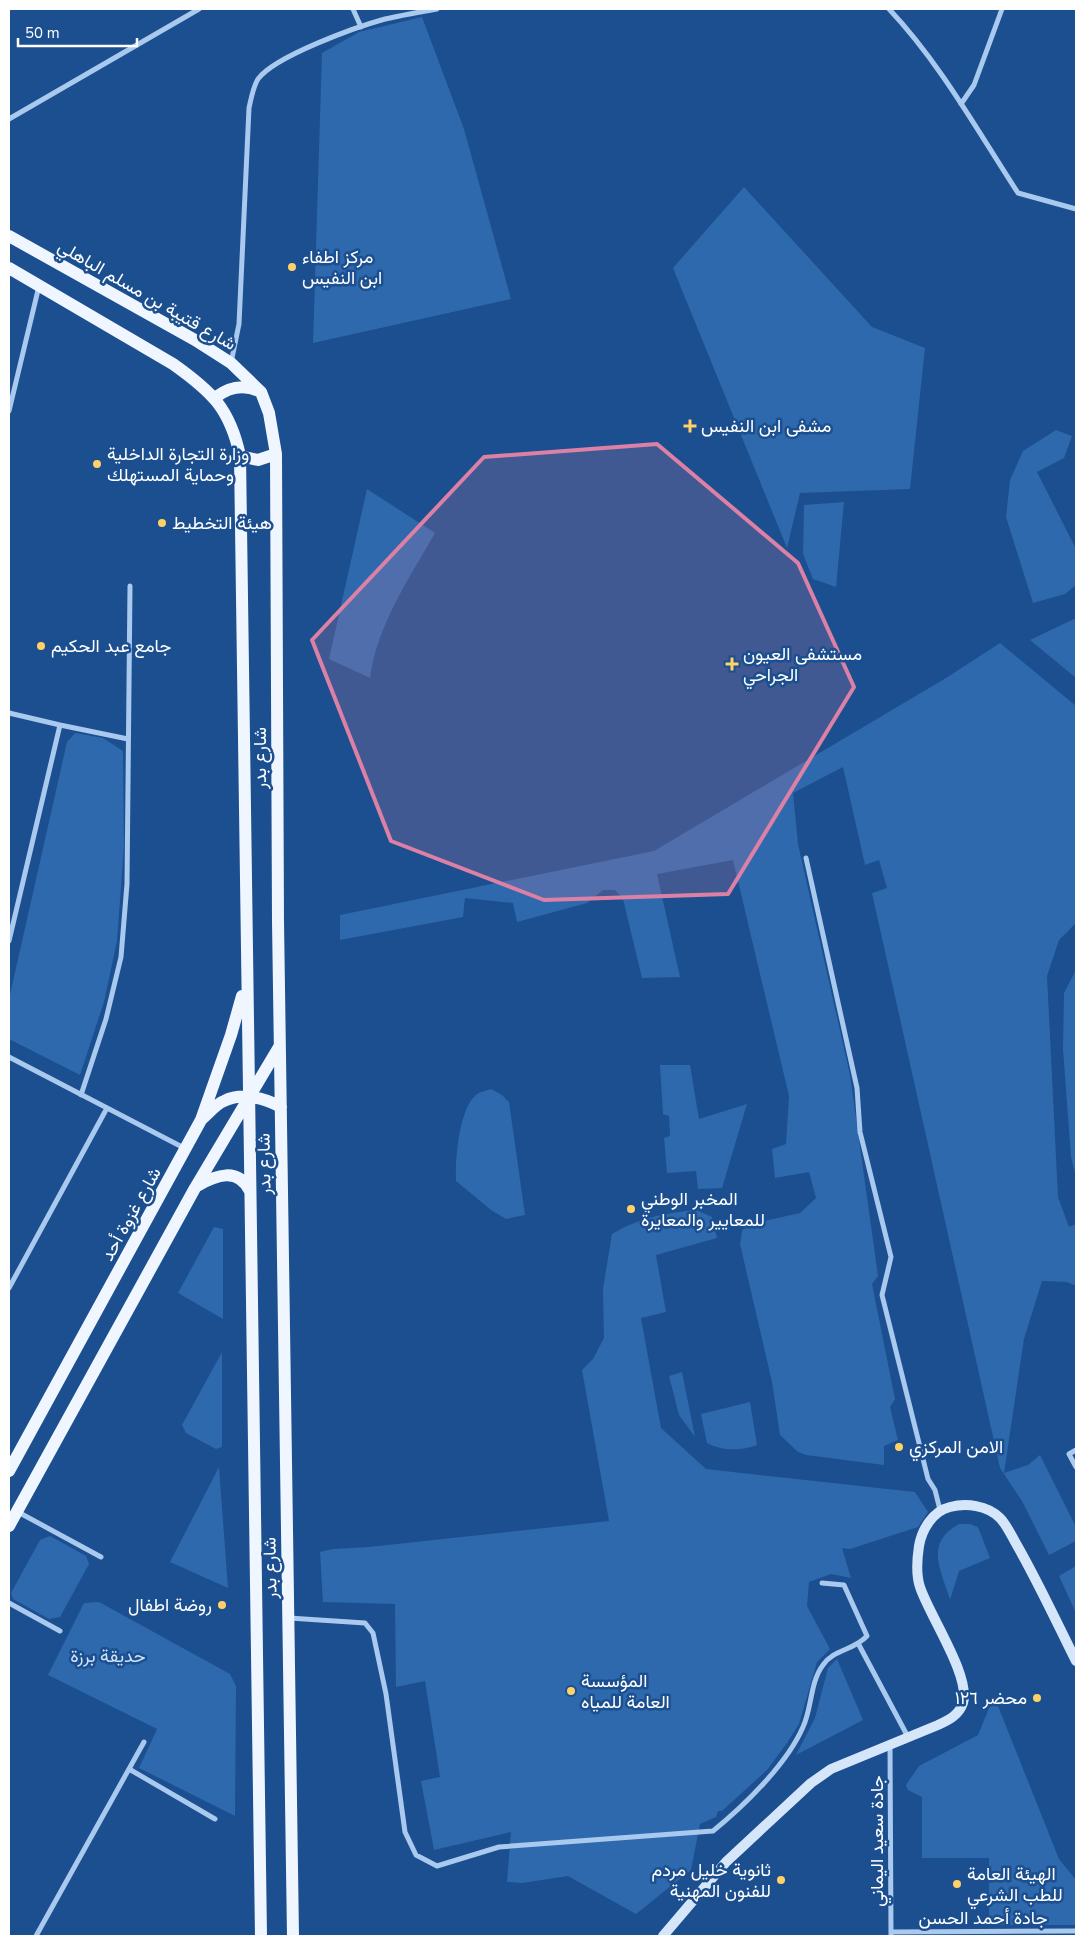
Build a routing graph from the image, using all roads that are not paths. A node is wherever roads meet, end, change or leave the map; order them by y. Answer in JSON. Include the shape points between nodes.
{"nodes":[{"id":1,"x":200,"y":9,"type":"edge"},
{"id":2,"x":353,"y":9,"type":"edge"},
{"id":3,"x":438,"y":9,"type":"edge"},
{"id":4,"x":889,"y":9,"type":"edge"},
{"id":5,"x":1002,"y":9,"type":"edge"},
{"id":6,"x":361,"y":27,"type":"junction"},
{"id":7,"x":961,"y":104,"type":"junction"},
{"id":8,"x":9,"y":119,"type":"edge"},
{"id":9,"x":1076,"y":209,"type":"edge"},
{"id":10,"x":9,"y":236,"type":"edge"},
{"id":11,"x":9,"y":268,"type":"edge"},
{"id":12,"x":39,"y":285,"type":"junction"},
{"id":13,"x":231,"y":363,"type":"junction"},
{"id":14,"x":261,"y":392,"type":"junction"},
{"id":15,"x":216,"y":398,"type":"junction"},
{"id":16,"x":9,"y":411,"type":"edge"},
{"id":17,"x":276,"y":454,"type":"junction"},
{"id":18,"x":240,"y":456,"type":"junction"},
{"id":19,"x":130,"y":586,"type":"dead end"},
{"id":20,"x":9,"y":713,"type":"edge"},
{"id":21,"x":60,"y":725,"type":"junction"},
{"id":22,"x":128,"y":739,"type":"junction"},
{"id":23,"x":806,"y":858,"type":"dead end"},
{"id":24,"x":9,"y":940,"type":"edge"},
{"id":25,"x":247,"y":959,"type":"junction"},
{"id":26,"x":280,"y":1046,"type":"junction"},
{"id":27,"x":9,"y":1057,"type":"edge"},
{"id":28,"x":81,"y":1094,"type":"junction"},
{"id":29,"x":249,"y":1097,"type":"junction"},
{"id":30,"x":281,"y":1107,"type":"junction"},
{"id":31,"x":107,"y":1108,"type":"junction"},
{"id":32,"x":200,"y":1120,"type":"junction"},
{"id":33,"x":186,"y":1149,"type":"junction"},
{"id":34,"x":195,"y":1188,"type":"junction"},
{"id":35,"x":250,"y":1191,"type":"junction"},
{"id":36,"x":9,"y":1288,"type":"edge"},
{"id":37,"x":1076,"y":1450,"type":"edge"},
{"id":38,"x":10,"y":1466,"type":"edge"},
{"id":39,"x":1076,"y":1467,"type":"edge"},
{"id":40,"x":940,"y":1510,"type":"junction"},
{"id":41,"x":17,"y":1511,"type":"junction"},
{"id":42,"x":9,"y":1526,"type":"edge"},
{"id":43,"x":101,"y":1557,"type":"dead end"},
{"id":44,"x":822,"y":1583,"type":"dead end"},
{"id":45,"x":9,"y":1603,"type":"edge"},
{"id":46,"x":288,"y":1618,"type":"junction"},
{"id":47,"x":60,"y":1631,"type":"dead end"},
{"id":48,"x":859,"y":1645,"type":"junction"},
{"id":49,"x":1076,"y":1661,"type":"edge"},
{"id":50,"x":909,"y":1739,"type":"junction"},
{"id":51,"x":144,"y":1742,"type":"dead end"},
{"id":52,"x":890,"y":1746,"type":"junction"},
{"id":53,"x":129,"y":1769,"type":"junction"},
{"id":54,"x":215,"y":1819,"type":"dead end"},
{"id":55,"x":1075,"y":1931,"type":"edge"},
{"id":56,"x":891,"y":1934,"type":"edge"},
{"id":57,"x":36,"y":1936,"type":"edge"},
{"id":58,"x":261,"y":1936,"type":"edge"},
{"id":59,"x":293,"y":1936,"type":"edge"},
{"id":60,"x":663,"y":1936,"type":"edge"}],
"edges":[{"from":1,"to":8,"type":"street"},
{"from":2,"to":6,"type":"street"},
{"from":3,"to":6,"type":"street","via":[[384,19]]},
{"from":4,"to":7,"type":"street","via":[[910,32]]},
{"from":5,"to":7,"type":"street","via":[[974,85]]},
{"from":6,"to":13,"type":"street","via":[[275,64],[258,80],[253,91],[249,108],[239,324]]},
{"from":7,"to":9,"type":"street","via":[[1018,192]]},
{"from":10,"to":13,"type":"main road","name":"شارع قتيبة بن مسلم الباهلي","via":[[196,340]]},
{"from":11,"to":12,"type":"main road"},
{"from":12,"to":15,"type":"main road","via":[[173,364]]},
{"from":12,"to":16,"type":"street"},
{"from":13,"to":14,"type":"main road","name":"شارع قتيبة بن مسلم الباهلي"},
{"from":14,"to":15,"type":"main road","via":[[242,386]]},
{"from":14,"to":17,"type":"main road","name":"شارع بدر","via":[[269,413]]},
{"from":15,"to":18,"type":"main road","name":"شارع بدر","via":[[231,423]]},
{"from":17,"to":18,"type":"main road","via":[[258,460]]},
{"from":17,"to":26,"type":"main road","name":"شارع بدر"},
{"from":18,"to":25,"type":"main road","name":"شارع بدر"},
{"from":19,"to":22,"type":"street"},
{"from":20,"to":21,"type":"street"},
{"from":21,"to":22,"type":"street"},
{"from":21,"to":24,"type":"street"},
{"from":22,"to":28,"type":"street","via":[[127,884],[121,957],[106,1019]]},
{"from":23,"to":40,"type":"street","via":[[857,1088],[860,1132],[891,1257],[882,1295],[928,1480],[935,1490]]},
{"from":25,"to":29,"type":"main road","name":"شارع بدر"},
{"from":25,"to":32,"type":"main road","name":"شارع غزوة أحد","via":[[242,1003]]},
{"from":26,"to":29,"type":"main road"},
{"from":26,"to":30,"type":"main road","name":"شارع بدر"},
{"from":27,"to":28,"type":"street"},
{"from":28,"to":31,"type":"street"},
{"from":29,"to":30,"type":"main road"},
{"from":29,"to":32,"type":"main road","via":[[223,1101]]},
{"from":29,"to":34,"type":"main road"},
{"from":29,"to":35,"type":"main road","name":"شارع بدر"},
{"from":30,"to":46,"type":"main road","name":"شارع بدر"},
{"from":31,"to":33,"type":"street"},
{"from":31,"to":36,"type":"street"},
{"from":32,"to":33,"type":"main road","name":"شارع غزوة أحد"},
{"from":33,"to":38,"type":"main road","name":"شارع غزوة أحد"},
{"from":34,"to":35,"type":"main road","via":[[228,1174],[245,1182]]},
{"from":34,"to":41,"type":"main road"},
{"from":35,"to":58,"type":"main road","name":"شارع بدر"},
{"from":37,"to":39,"type":"street","via":[[1069,1454]]},
{"from":40,"to":49,"type":"main road","via":[[974,1506],[1000,1518],[1033,1574]]},
{"from":40,"to":50,"type":"main road","via":[[932,1518],[920,1543],[918,1581],[962,1682],[963,1702],[954,1717]]},
{"from":41,"to":42,"type":"main road"},
{"from":41,"to":43,"type":"street"},
{"from":44,"to":48,"type":"street","via":[[844,1585],[867,1636]]},
{"from":45,"to":47,"type":"street"},
{"from":46,"to":48,"type":"street","via":[[366,1623],[373,1633],[386,1694],[405,1832],[416,1856],[437,1866],[499,1847],[713,1831],[763,1784],[790,1749],[804,1727],[817,1676],[823,1665],[834,1654]]},
{"from":46,"to":59,"type":"main road","name":"شارع بدر"},
{"from":48,"to":50,"type":"street"},
{"from":50,"to":52,"type":"main road"},
{"from":51,"to":53,"type":"street"},
{"from":52,"to":56,"type":"street","name":"جادة سعيد اليماني"},
{"from":52,"to":60,"type":"main road","via":[[832,1769],[799,1793],[726,1862]]},
{"from":53,"to":54,"type":"street"},
{"from":53,"to":57,"type":"street"},
{"from":55,"to":56,"type":"street","name":"جادة أحمد الحسن"}]}
